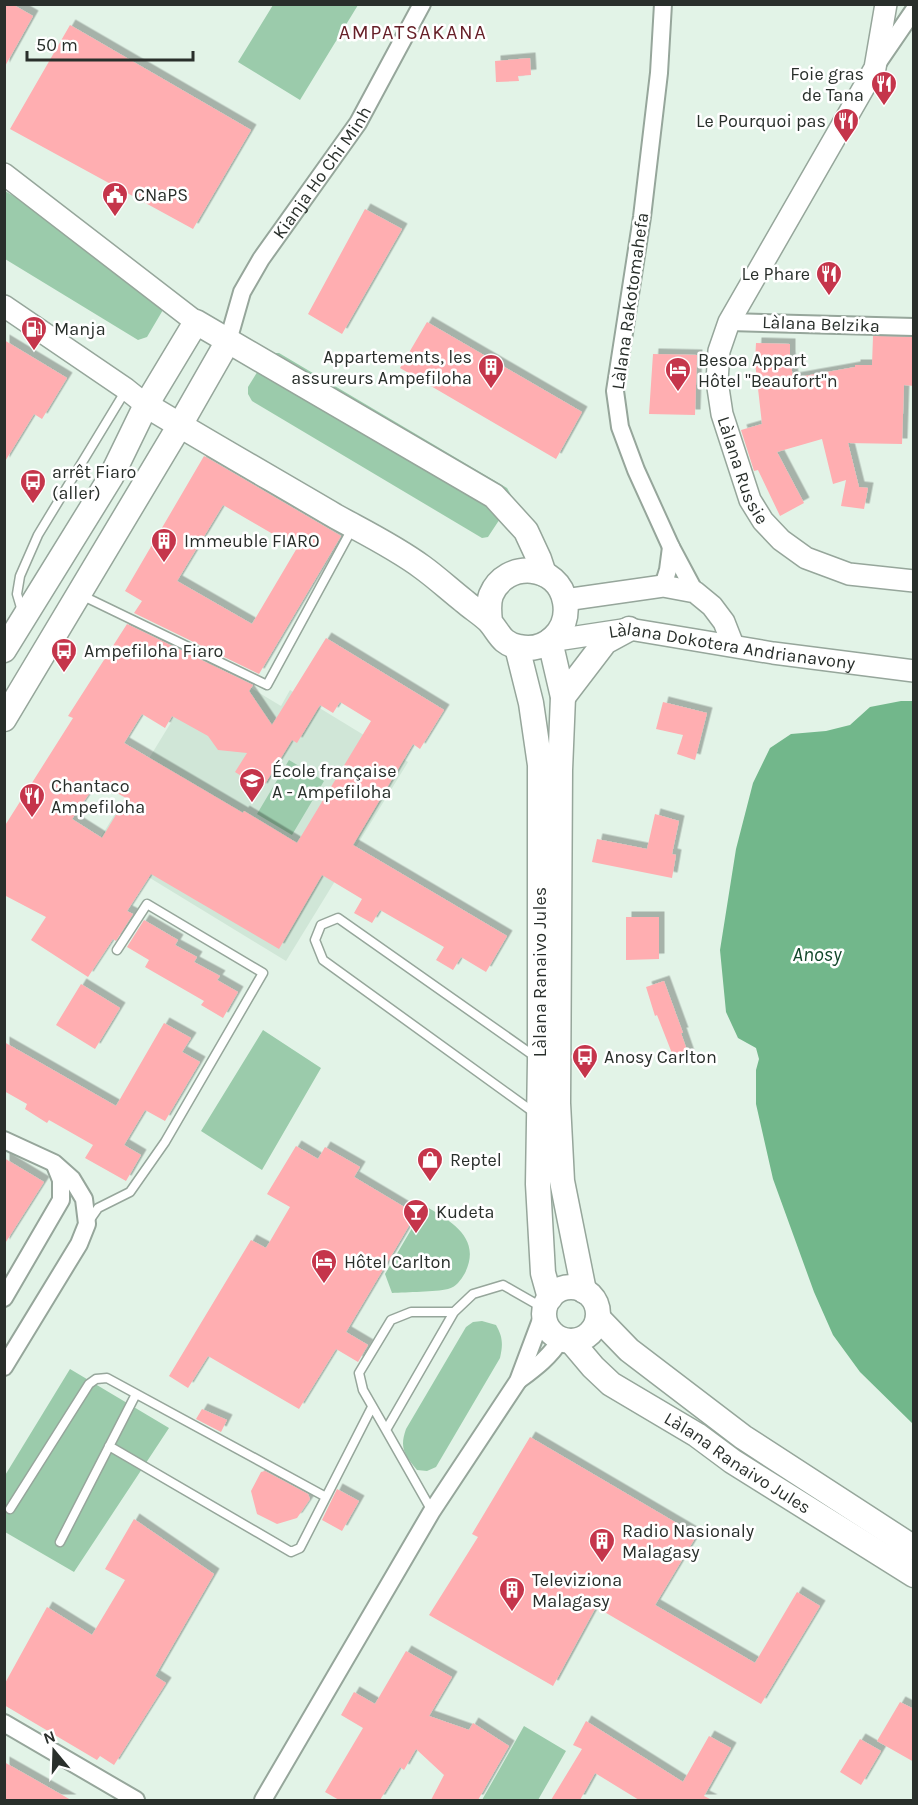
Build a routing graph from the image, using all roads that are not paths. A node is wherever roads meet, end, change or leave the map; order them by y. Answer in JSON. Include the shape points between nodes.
{"nodes":[{"id":1,"x":422,"y":4,"type":"edge"},
{"id":2,"x":663,"y":4,"type":"edge"},
{"id":3,"x":886,"y":4,"type":"edge"},
{"id":4,"x":914,"y":10,"type":"edge"},
{"id":5,"x":875,"y":68,"type":"junction"},
{"id":6,"x":4,"y":174,"type":"edge"},
{"id":7,"x":4,"y":306,"type":"edge"},
{"id":8,"x":196,"y":322,"type":"junction"},
{"id":9,"x":729,"y":322,"type":"junction"},
{"id":10,"x":914,"y":327,"type":"edge"},
{"id":11,"x":228,"y":341,"type":"junction"},
{"id":12,"x":126,"y":389,"type":"junction"},
{"id":13,"x":146,"y":405,"type":"junction"},
{"id":14,"x":180,"y":425,"type":"junction"},
{"id":15,"x":353,"y":526,"type":"junction"},
{"id":16,"x":671,"y":547,"type":"junction"},
{"id":17,"x":544,"y":574,"type":"junction"},
{"id":18,"x":914,"y":581,"type":"edge"},
{"id":19,"x":663,"y":586,"type":"junction"},
{"id":20,"x":695,"y":592,"type":"junction"},
{"id":21,"x":78,"y":593,"type":"junction"},
{"id":22,"x":566,"y":600,"type":"junction"},
{"id":23,"x":24,"y":616,"type":"junction"},
{"id":24,"x":490,"y":622,"type":"junction"},
{"id":25,"x":629,"y":629,"type":"junction"},
{"id":26,"x":7,"y":641,"type":"edge"},
{"id":27,"x":550,"y":641,"type":"junction"},
{"id":28,"x":733,"y":645,"type":"junction"},
{"id":29,"x":517,"y":647,"type":"junction"},
{"id":30,"x":914,"y":671,"type":"edge"},
{"id":31,"x":563,"y":697,"type":"junction"},
{"id":32,"x":4,"y":719,"type":"edge"},
{"id":33,"x":117,"y":950,"type":"dead end"},
{"id":34,"x":540,"y":1060,"type":"junction"},
{"id":35,"x":539,"y":1116,"type":"junction"},
{"id":36,"x":4,"y":1140,"type":"edge"},
{"id":37,"x":54,"y":1163,"type":"junction"},
{"id":38,"x":87,"y":1224,"type":"junction"},
{"id":39,"x":584,"y":1291,"type":"junction"},
{"id":40,"x":4,"y":1298,"type":"edge"},
{"id":41,"x":547,"y":1304,"type":"junction"},
{"id":42,"x":454,"y":1311,"type":"junction"},
{"id":43,"x":598,"y":1318,"type":"junction"},
{"id":44,"x":566,"y":1340,"type":"junction"},
{"id":45,"x":4,"y":1366,"type":"edge"},
{"id":46,"x":518,"y":1381,"type":"junction"},
{"id":47,"x":136,"y":1394,"type":"junction"},
{"id":48,"x":372,"y":1407,"type":"junction"},
{"id":49,"x":386,"y":1430,"type":"junction"},
{"id":50,"x":109,"y":1446,"type":"junction"},
{"id":51,"x":326,"y":1497,"type":"junction"},
{"id":52,"x":10,"y":1509,"type":"dead end"},
{"id":53,"x":432,"y":1512,"type":"junction"},
{"id":54,"x":60,"y":1542,"type":"dead end"},
{"id":55,"x":914,"y":1548,"type":"edge"},
{"id":56,"x":914,"y":1575,"type":"edge"},
{"id":57,"x":4,"y":1723,"type":"edge"},
{"id":58,"x":136,"y":1800,"type":"edge"},
{"id":59,"x":263,"y":1800,"type":"edge"}],
"edges":[{"from":1,"to":11,"type":"street","name":"Kianja Ho Chi Minh","via":[[358,123],[261,259],[242,292]]},
{"from":2,"to":16,"type":"street","name":"Làlana Rakotomahefa","via":[[643,206],[615,391],[620,427]]},
{"from":3,"to":5,"type":"street","name":"Làlana Russie"},
{"from":4,"to":5,"type":"street"},
{"from":5,"to":9,"type":"street","name":"Làlana Russie"},
{"from":6,"to":8,"type":"street"},
{"from":7,"to":12,"type":"street"},
{"from":8,"to":11,"type":"main road"},
{"from":8,"to":13,"type":"main road"},
{"from":9,"to":10,"type":"street","name":"Làlana Belzika"},
{"from":9,"to":18,"type":"street","name":"Làlana Russie","via":[[719,351],[717,381],[722,414],[750,500],[763,521],[806,558],[849,574]]},
{"from":11,"to":14,"type":"main road","name":"Kianja Ho Chi Minh"},
{"from":11,"to":17,"type":"main road","via":[[494,496],[526,531]]},
{"from":12,"to":13,"type":"street"},
{"from":12,"to":23,"type":"lane","via":[[38,535],[20,576],[17,594]]},
{"from":13,"to":14,"type":"main road"},
{"from":13,"to":23,"type":"main road","via":[[111,477]]},
{"from":14,"to":15,"type":"main road"},
{"from":14,"to":21,"type":"main road","name":"Kianja Ho Chi Minh"},
{"from":15,"to":21,"type":"lane","via":[[267,685]]},
{"from":15,"to":24,"type":"main road","via":[[421,566]]},
{"from":16,"to":19,"type":"street"},
{"from":16,"to":20,"type":"street","name":"Làlana Rakotomahefa"},
{"from":17,"to":22,"type":"main road","via":[[558,584]]},
{"from":17,"to":24,"type":"main road","via":[[532,570],[507,576],[490,596]]},
{"from":19,"to":20,"type":"street"},
{"from":19,"to":22,"type":"street"},
{"from":20,"to":28,"type":"street","via":[[724,622]]},
{"from":21,"to":32,"type":"main road","name":"Kianja Ho Chi Minh"},
{"from":22,"to":27,"type":"main road","via":[[566,617]]},
{"from":23,"to":26,"type":"main road"},
{"from":24,"to":29,"type":"main road","via":[[500,638]]},
{"from":25,"to":27,"type":"street","name":"Làlana Dokotera Andrianavony"},
{"from":25,"to":28,"type":"street","name":"Làlana Dokotera Andrianavony"},
{"from":25,"to":31,"type":"main road","via":[[605,642]]},
{"from":27,"to":29,"type":"main road","via":[[535,649]]},
{"from":27,"to":31,"type":"main road","name":"Làlana Ranaivo Jules"},
{"from":28,"to":30,"type":"street","name":"Làlana Dokotera Andrianavony"},
{"from":29,"to":34,"type":"main road","name":"Làlana Ranaivo Jules","via":[[531,703],[540,765]]},
{"from":31,"to":39,"type":"main road","name":"Làlana Ranaivo Jules","via":[[558,1102],[562,1181]]},
{"from":33,"to":38,"type":"lane","via":[[147,904],[263,973],[165,1142],[130,1192],[98,1208]]},
{"from":34,"to":35,"type":"main road","name":"Làlana Ranaivo Jules"},
{"from":34,"to":35,"type":"lane","via":[[338,918],[321,925],[315,940],[323,960]]},
{"from":35,"to":41,"type":"main road","name":"Làlana Ranaivo Jules","via":[[538,1184]]},
{"from":36,"to":37,"type":"street"},
{"from":37,"to":38,"type":"street","via":[[72,1179],[84,1199]]},
{"from":37,"to":40,"type":"street","via":[[61,1180],[61,1200]]},
{"from":38,"to":45,"type":"street","via":[[79,1244]]},
{"from":39,"to":41,"type":"main road","via":[[557,1291]]},
{"from":39,"to":43,"type":"main road","via":[[596,1303]]},
{"from":41,"to":42,"type":"lane","via":[[503,1285],[473,1294]]},
{"from":41,"to":44,"type":"main road","via":[[545,1321],[551,1332]]},
{"from":41,"to":46,"type":"street"},
{"from":42,"to":48,"type":"lane","via":[[411,1312],[391,1320],[359,1373]]},
{"from":42,"to":49,"type":"lane"},
{"from":43,"to":44,"type":"main road","via":[[589,1334]]},
{"from":43,"to":55,"type":"main road","name":"Làlana Ranaivo Jules","via":[[629,1350],[743,1437]]},
{"from":44,"to":46,"type":"street"},
{"from":44,"to":56,"type":"main road","name":"Làlana Ranaivo Jules","via":[[611,1384],[698,1435],[732,1461]]},
{"from":46,"to":53,"type":"street"},
{"from":47,"to":50,"type":"lane"},
{"from":47,"to":51,"type":"lane"},
{"from":47,"to":52,"type":"lane","via":[[107,1378],[89,1384]]},
{"from":48,"to":49,"type":"lane"},
{"from":48,"to":51,"type":"lane"},
{"from":49,"to":53,"type":"lane"},
{"from":50,"to":51,"type":"lane","via":[[291,1552],[300,1548]]},
{"from":50,"to":54,"type":"lane"},
{"from":53,"to":59,"type":"street"},
{"from":57,"to":58,"type":"street"}]}
